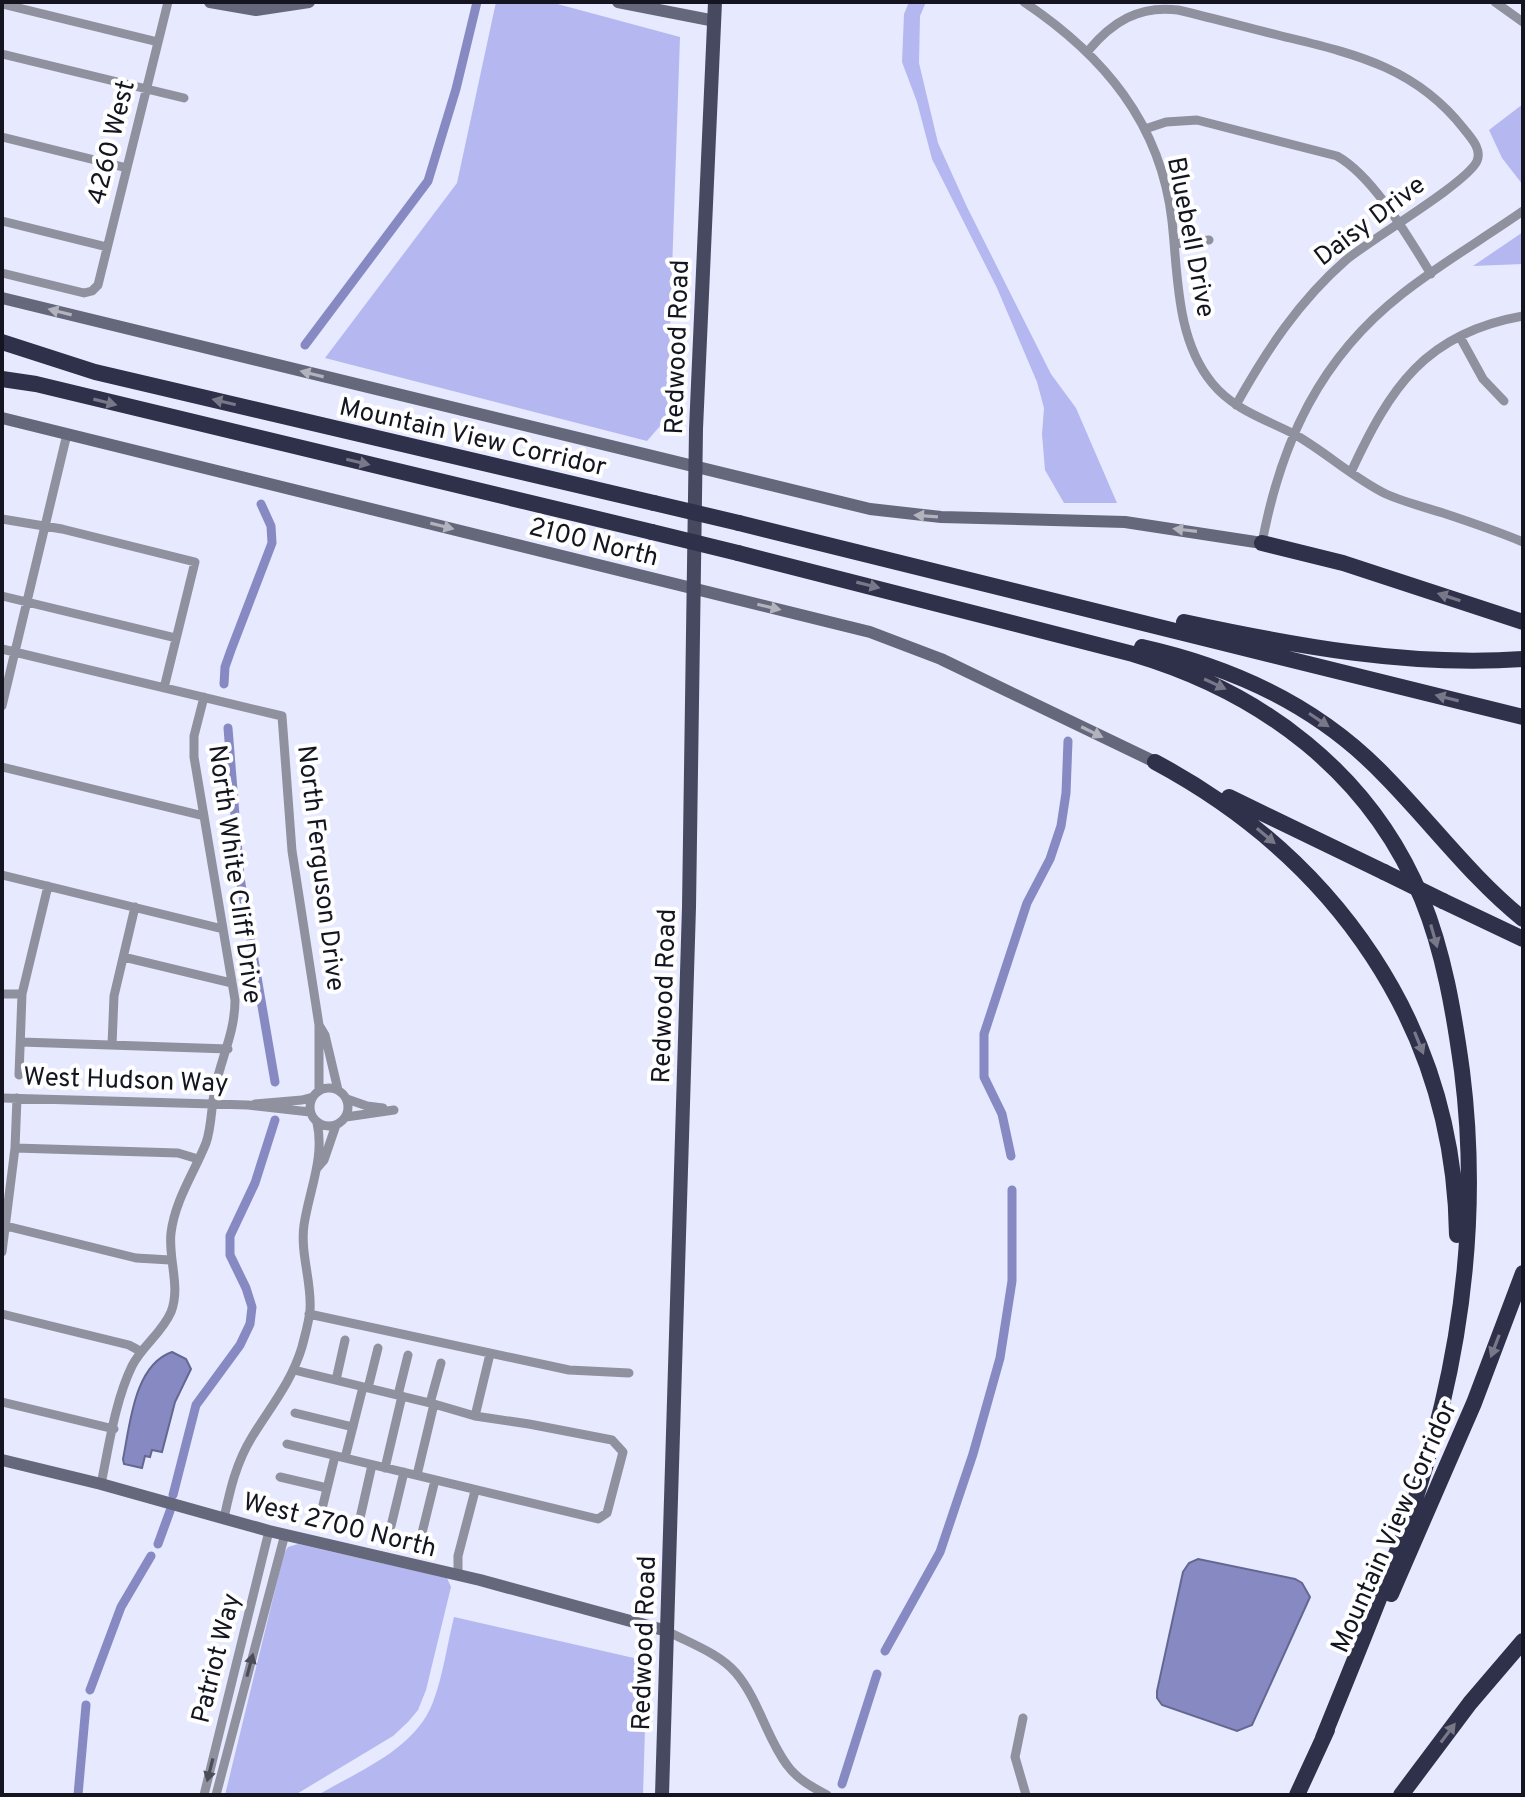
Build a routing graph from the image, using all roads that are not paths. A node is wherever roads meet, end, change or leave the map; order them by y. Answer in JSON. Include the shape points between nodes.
{"nodes":[{"id":1,"x":168,"y":2,"type":"edge"},
{"id":2,"x":210,"y":2,"type":"edge"},
{"id":3,"x":309,"y":2,"type":"edge"},
{"id":4,"x":618,"y":2,"type":"edge"},
{"id":5,"x":715,"y":2,"type":"edge"},
{"id":6,"x":1024,"y":2,"type":"edge"},
{"id":7,"x":1495,"y":2,"type":"edge"},
{"id":8,"x":2,"y":4,"type":"edge"},
{"id":9,"x":715,"y":21,"type":"junction"},
{"id":10,"x":1523,"y":22,"type":"edge"},
{"id":11,"x":158,"y":42,"type":"junction"},
{"id":12,"x":1088,"y":51,"type":"junction"},
{"id":13,"x":2,"y":54,"type":"edge"},
{"id":14,"x":146,"y":89,"type":"junction"},
{"id":15,"x":184,"y":98,"type":"dead end"},
{"id":16,"x":1145,"y":129,"type":"junction"},
{"id":17,"x":2,"y":137,"type":"edge"},
{"id":18,"x":127,"y":168,"type":"junction"},
{"id":19,"x":1523,"y":211,"type":"edge"},
{"id":20,"x":2,"y":221,"type":"edge"},
{"id":21,"x":1397,"y":223,"type":"junction"},
{"id":22,"x":1209,"y":240,"type":"dead end"},
{"id":23,"x":1174,"y":244,"type":"junction"},
{"id":24,"x":107,"y":247,"type":"junction"},
{"id":25,"x":2,"y":273,"type":"edge"},
{"id":26,"x":1431,"y":274,"type":"junction"},
{"id":27,"x":2,"y":298,"type":"edge"},
{"id":28,"x":1523,"y":316,"type":"edge"},
{"id":29,"x":1460,"y":337,"type":"junction"},
{"id":30,"x":2,"y":342,"type":"edge"},
{"id":31,"x":2,"y":379,"type":"edge"},
{"id":32,"x":1504,"y":401,"type":"dead end"},
{"id":33,"x":1236,"y":405,"type":"junction"},
{"id":34,"x":2,"y":418,"type":"edge"},
{"id":35,"x":1292,"y":433,"type":"junction"},
{"id":36,"x":67,"y":434,"type":"junction"},
{"id":37,"x":695,"y":467,"type":"junction"},
{"id":38,"x":1351,"y":472,"type":"junction"},
{"id":39,"x":2,"y":519,"type":"edge"},
{"id":40,"x":45,"y":527,"type":"junction"},
{"id":41,"x":1523,"y":542,"type":"edge"},
{"id":42,"x":1262,"y":543,"type":"junction"},
{"id":43,"x":934,"y":571,"type":"junction"},
{"id":44,"x":693,"y":589,"type":"junction"},
{"id":45,"x":899,"y":593,"type":"junction"},
{"id":46,"x":2,"y":596,"type":"edge"},
{"id":47,"x":27,"y":602,"type":"junction"},
{"id":48,"x":1523,"y":622,"type":"edge"},
{"id":49,"x":176,"y":638,"type":"junction"},
{"id":50,"x":2,"y":649,"type":"edge"},
{"id":51,"x":15,"y":652,"type":"junction"},
{"id":52,"x":1523,"y":659,"type":"edge"},
{"id":53,"x":164,"y":688,"type":"junction"},
{"id":54,"x":204,"y":697,"type":"junction"},
{"id":55,"x":2,"y":706,"type":"edge"},
{"id":56,"x":1523,"y":717,"type":"edge"},
{"id":57,"x":1155,"y":762,"type":"junction"},
{"id":58,"x":2,"y":767,"type":"edge"},
{"id":59,"x":204,"y":816,"type":"junction"},
{"id":60,"x":2,"y":875,"type":"edge"},
{"id":61,"x":48,"y":886,"type":"junction"},
{"id":62,"x":135,"y":907,"type":"junction"},
{"id":63,"x":1523,"y":919,"type":"edge"},
{"id":64,"x":223,"y":929,"type":"junction"},
{"id":65,"x":1523,"y":939,"type":"edge"},
{"id":66,"x":124,"y":957,"type":"junction"},
{"id":67,"x":232,"y":983,"type":"junction"},
{"id":68,"x":2,"y":994,"type":"edge"},
{"id":69,"x":22,"y":994,"type":"junction"},
{"id":70,"x":319,"y":1025,"type":"junction"},
{"id":71,"x":21,"y":1042,"type":"junction"},
{"id":72,"x":112,"y":1045,"type":"junction"},
{"id":73,"x":228,"y":1049,"type":"junction"},
{"id":74,"x":19,"y":1075,"type":"dead end"},
{"id":75,"x":338,"y":1090,"type":"junction"},
{"id":76,"x":316,"y":1094,"type":"junction"},
{"id":77,"x":2,"y":1098,"type":"edge"},
{"id":78,"x":17,"y":1098,"type":"junction"},
{"id":79,"x":347,"y":1099,"type":"junction"},
{"id":80,"x":212,"y":1104,"type":"junction"},
{"id":81,"x":248,"y":1105,"type":"junction"},
{"id":82,"x":310,"y":1112,"type":"junction"},
{"id":83,"x":346,"y":1117,"type":"junction"},
{"id":84,"x":317,"y":1123,"type":"junction"},
{"id":85,"x":336,"y":1125,"type":"junction"},
{"id":86,"x":15,"y":1148,"type":"junction"},
{"id":87,"x":198,"y":1159,"type":"junction"},
{"id":88,"x":317,"y":1168,"type":"junction"},
{"id":89,"x":6,"y":1226,"type":"junction"},
{"id":90,"x":2,"y":1252,"type":"edge"},
{"id":91,"x":170,"y":1260,"type":"junction"},
{"id":92,"x":1523,"y":1273,"type":"edge"},
{"id":93,"x":2,"y":1314,"type":"edge"},
{"id":94,"x":309,"y":1314,"type":"junction"},
{"id":95,"x":345,"y":1340,"type":"dead end"},
{"id":96,"x":378,"y":1348,"type":"dead end"},
{"id":97,"x":140,"y":1351,"type":"junction"},
{"id":98,"x":490,"y":1354,"type":"junction"},
{"id":99,"x":408,"y":1355,"type":"dead end"},
{"id":100,"x":441,"y":1363,"type":"dead end"},
{"id":101,"x":294,"y":1370,"type":"junction"},
{"id":102,"x":1450,"y":1371,"type":"junction"},
{"id":103,"x":629,"y":1373,"type":"dead end"},
{"id":104,"x":336,"y":1380,"type":"junction"},
{"id":105,"x":366,"y":1388,"type":"junction"},
{"id":106,"x":400,"y":1396,"type":"junction"},
{"id":107,"x":2,"y":1402,"type":"edge"},
{"id":108,"x":432,"y":1403,"type":"junction"},
{"id":109,"x":295,"y":1413,"type":"dead end"},
{"id":110,"x":475,"y":1416,"type":"junction"},
{"id":111,"x":353,"y":1427,"type":"junction"},
{"id":112,"x":114,"y":1429,"type":"junction"},
{"id":113,"x":287,"y":1444,"type":"dead end"},
{"id":114,"x":340,"y":1457,"type":"junction"},
{"id":115,"x":2,"y":1460,"type":"edge"},
{"id":116,"x":372,"y":1465,"type":"junction"},
{"id":117,"x":385,"y":1468,"type":"junction"},
{"id":118,"x":404,"y":1472,"type":"junction"},
{"id":119,"x":417,"y":1475,"type":"junction"},
{"id":120,"x":280,"y":1477,"type":"dead end"},
{"id":121,"x":435,"y":1480,"type":"junction"},
{"id":122,"x":101,"y":1484,"type":"junction"},
{"id":123,"x":327,"y":1488,"type":"junction"},
{"id":124,"x":475,"y":1491,"type":"junction"},
{"id":125,"x":322,"y":1509,"type":"dead end"},
{"id":126,"x":224,"y":1518,"type":"junction"},
{"id":127,"x":360,"y":1518,"type":"dead end"},
{"id":128,"x":391,"y":1526,"type":"dead end"},
{"id":129,"x":269,"y":1531,"type":"junction"},
{"id":130,"x":422,"y":1533,"type":"dead end"},
{"id":131,"x":285,"y":1534,"type":"junction"},
{"id":132,"x":458,"y":1575,"type":"junction"},
{"id":133,"x":667,"y":1631,"type":"junction"},
{"id":134,"x":1523,"y":1641,"type":"edge"},
{"id":135,"x":1023,"y":1718,"type":"dead end"},
{"id":136,"x":1323,"y":1738,"type":"junction"},
{"id":137,"x":204,"y":1795,"type":"edge"},
{"id":138,"x":216,"y":1795,"type":"edge"},
{"id":139,"x":662,"y":1795,"type":"edge"},
{"id":140,"x":827,"y":1795,"type":"edge"},
{"id":141,"x":1026,"y":1795,"type":"edge"},
{"id":142,"x":1297,"y":1795,"type":"edge"},
{"id":143,"x":1401,"y":1795,"type":"edge"}],
"edges":[{"from":1,"to":11,"type":"street","name":"4260 West"},
{"from":2,"to":3,"type":"main road","via":[[256,10]]},
{"from":4,"to":9,"type":"main road"},
{"from":5,"to":9,"type":"main road","name":"Redwood Road"},
{"from":6,"to":12,"type":"street","name":"Bluebell Drive"},
{"from":7,"to":10,"type":"street"},
{"from":8,"to":11,"type":"street"},
{"from":9,"to":37,"type":"main road","name":"Redwood Road"},
{"from":11,"to":14,"type":"street","name":"4260 West"},
{"from":12,"to":16,"type":"street","name":"Bluebell Drive"},
{"from":12,"to":21,"type":"street","name":"Daisy Drive","via":[[1124,18],[1168,9],[1344,51],[1384,66],[1451,112],[1478,154],[1475,165],[1460,178]]},
{"from":13,"to":14,"type":"street"},
{"from":14,"to":15,"type":"street"},
{"from":14,"to":18,"type":"street","name":"4260 West"},
{"from":16,"to":21,"type":"street","via":[[1197,120],[1328,152],[1361,173]]},
{"from":16,"to":23,"type":"street","name":"Bluebell Drive","via":[[1164,180]]},
{"from":17,"to":18,"type":"street"},
{"from":18,"to":24,"type":"street","name":"4260 West"},
{"from":19,"to":26,"type":"street"},
{"from":20,"to":24,"type":"street"},
{"from":21,"to":26,"type":"street"},
{"from":21,"to":33,"type":"street","name":"Daisy Drive","via":[[1344,262],[1306,300],[1273,342]]},
{"from":22,"to":23,"type":"street"},
{"from":23,"to":33,"type":"street","name":"Bluebell Drive","via":[[1182,309],[1195,354],[1211,381]]},
{"from":24,"to":25,"type":"street","name":"4260 West","via":[[92,291]]},
{"from":26,"to":35,"type":"street","via":[[1388,305],[1347,347]]},
{"from":37,"to":27,"type":"main road","one_way":true},
{"from":28,"to":29,"type":"street"},
{"from":29,"to":32,"type":"street","via":[[1483,379]]},
{"from":29,"to":38,"type":"street","via":[[1424,360],[1394,393]]},
{"from":43,"to":30,"type":"highway","name":"Mountain View Corridor","one_way":true,"bridge":true,"via":[[95,372]]},
{"from":31,"to":45,"type":"highway","name":"Mountain View Corridor","one_way":true,"bridge":true},
{"from":33,"to":35,"type":"street","name":"Bluebell Drive"},
{"from":34,"to":36,"type":"main road","name":"2100 North"},
{"from":35,"to":38,"type":"street","name":"Bluebell Drive"},
{"from":35,"to":42,"type":"street"},
{"from":36,"to":40,"type":"street"},
{"from":36,"to":44,"type":"main road","name":"2100 North","one_way":true},
{"from":42,"to":37,"type":"main road","one_way":true,"via":[[1125,522],[890,512]]},
{"from":37,"to":44,"type":"main road","name":"Redwood Road"},
{"from":38,"to":41,"type":"street","name":"Bluebell Drive","via":[[1389,495]]},
{"from":39,"to":40,"type":"street"},
{"from":40,"to":47,"type":"street"},
{"from":40,"to":49,"type":"street","via":[[195,562]]},
{"from":48,"to":42,"type":"highway","one_way":true,"via":[[1343,563]]},
{"from":43,"to":52,"type":"highway","via":[[1331,651],[1414,660]]},
{"from":56,"to":43,"type":"highway","one_way":true},
{"from":44,"to":57,"type":"main road","name":"2100 North","one_way":true,"via":[[896,641]]},
{"from":44,"to":133,"type":"main road","name":"Redwood Road"},
{"from":45,"to":63,"type":"highway","one_way":true,"via":[[1190,658],[1273,692],[1369,760],[1476,877]]},
{"from":45,"to":102,"type":"highway","one_way":true,"via":[[1157,661],[1223,688],[1301,738],[1380,823],[1429,918],[1452,1008],[1463,1082],[1467,1235]]},
{"from":46,"to":47,"type":"street"},
{"from":47,"to":49,"type":"street"},
{"from":47,"to":51,"type":"street"},
{"from":49,"to":53,"type":"street"},
{"from":50,"to":51,"type":"street"},
{"from":51,"to":53,"type":"street"},
{"from":51,"to":55,"type":"street"},
{"from":53,"to":54,"type":"street"},
{"from":54,"to":59,"type":"street","name":"North White Cliff Drive","via":[[193,750]]},
{"from":54,"to":70,"type":"street","name":"North Ferguson Drive","via":[[282,716],[292,851]]},
{"from":57,"to":65,"type":"highway","bridge":true},
{"from":57,"to":102,"type":"highway","one_way":true,"via":[[1247,820],[1310,876],[1361,937],[1402,1006],[1433,1082],[1453,1173],[1458,1255]]},
{"from":58,"to":59,"type":"street"},
{"from":59,"to":64,"type":"street","name":"North White Cliff Drive"},
{"from":60,"to":61,"type":"street"},
{"from":61,"to":62,"type":"street"},
{"from":61,"to":69,"type":"street"},
{"from":62,"to":64,"type":"street"},
{"from":62,"to":66,"type":"street"},
{"from":64,"to":67,"type":"street","name":"North White Cliff Drive"},
{"from":66,"to":67,"type":"street"},
{"from":66,"to":72,"type":"street","via":[[113,1007]]},
{"from":67,"to":73,"type":"street","name":"North White Cliff Drive","via":[[235,1016]]},
{"from":68,"to":69,"type":"street"},
{"from":69,"to":71,"type":"street"},
{"from":70,"to":75,"type":"street","name":"North Ferguson Drive"},
{"from":70,"to":76,"type":"street","name":"North Ferguson Drive"},
{"from":71,"to":72,"type":"street"},
{"from":71,"to":74,"type":"street"},
{"from":72,"to":73,"type":"street"},
{"from":73,"to":80,"type":"street","name":"North White Cliff Drive"},
{"from":75,"to":76,"type":"street"},
{"from":75,"to":79,"type":"street"},
{"from":76,"to":81,"type":"street","name":"West Hudson Way"},
{"from":76,"to":82,"type":"street"},
{"from":77,"to":78,"type":"street","name":"West Hudson Way"},
{"from":78,"to":80,"type":"street","name":"West Hudson Way"},
{"from":78,"to":86,"type":"street"},
{"from":79,"to":83,"type":"street"},
{"from":79,"to":83,"type":"street","via":[[394,1110]]},
{"from":80,"to":81,"type":"street","name":"West Hudson Way"},
{"from":80,"to":87,"type":"street","name":"North White Cliff Drive"},
{"from":81,"to":82,"type":"street","name":"West Hudson Way"},
{"from":82,"to":84,"type":"street"},
{"from":83,"to":85,"type":"street"},
{"from":84,"to":85,"type":"street"},
{"from":84,"to":88,"type":"street"},
{"from":85,"to":88,"type":"street"},
{"from":86,"to":87,"type":"street","via":[[178,1153]]},
{"from":86,"to":89,"type":"street"},
{"from":87,"to":91,"type":"street","name":"North White Cliff Drive","via":[[176,1209]]},
{"from":88,"to":94,"type":"street","via":[[302,1238]]},
{"from":89,"to":90,"type":"street"},
{"from":89,"to":91,"type":"street","via":[[136,1258]]},
{"from":91,"to":97,"type":"street","name":"North White Cliff Drive","via":[[175,1288],[171,1311]]},
{"from":92,"to":136,"type":"highway","name":"Mountain View Corridor","one_way":true,"via":[[1443,1479]]},
{"from":93,"to":97,"type":"street"},
{"from":94,"to":98,"type":"street"},
{"from":94,"to":101,"type":"street"},
{"from":95,"to":104,"type":"street"},
{"from":96,"to":105,"type":"street"},
{"from":97,"to":112,"type":"street","name":"North White Cliff Drive"},
{"from":98,"to":103,"type":"street","via":[[569,1370]]},
{"from":98,"to":110,"type":"street"},
{"from":99,"to":106,"type":"street"},
{"from":100,"to":108,"type":"street"},
{"from":101,"to":104,"type":"street"},
{"from":101,"to":126,"type":"street","via":[[237,1467]]},
{"from":102,"to":136,"type":"highway","via":[[1408,1521]]},
{"from":104,"to":105,"type":"street"},
{"from":105,"to":106,"type":"street"},
{"from":105,"to":111,"type":"street"},
{"from":106,"to":108,"type":"street"},
{"from":106,"to":117,"type":"street"},
{"from":107,"to":112,"type":"street"},
{"from":108,"to":110,"type":"street"},
{"from":108,"to":119,"type":"street"},
{"from":109,"to":111,"type":"street"},
{"from":110,"to":124,"type":"street","via":[[612,1440],[623,1452],[607,1513],[598,1519]]},
{"from":111,"to":114,"type":"street"},
{"from":112,"to":122,"type":"street","name":"North White Cliff Drive"},
{"from":113,"to":114,"type":"street"},
{"from":114,"to":116,"type":"street"},
{"from":114,"to":123,"type":"street"},
{"from":115,"to":122,"type":"main road","name":"West 2700 North"},
{"from":116,"to":117,"type":"street"},
{"from":116,"to":127,"type":"street"},
{"from":117,"to":118,"type":"street"},
{"from":118,"to":119,"type":"street"},
{"from":118,"to":128,"type":"street"},
{"from":119,"to":121,"type":"street"},
{"from":120,"to":123,"type":"street"},
{"from":121,"to":124,"type":"street"},
{"from":121,"to":130,"type":"street"},
{"from":122,"to":126,"type":"main road","name":"West 2700 North"},
{"from":123,"to":125,"type":"street"},
{"from":124,"to":132,"type":"street"},
{"from":126,"to":129,"type":"main road","name":"West 2700 North"},
{"from":129,"to":131,"type":"main road","name":"West 2700 North"},
{"from":129,"to":137,"type":"street","name":"Patriot Way","one_way":true},
{"from":131,"to":132,"type":"main road","name":"West 2700 North"},
{"from":138,"to":131,"type":"street","name":"Patriot Way","one_way":true},
{"from":132,"to":133,"type":"main road","name":"West 2700 North"},
{"from":133,"to":139,"type":"main road","name":"Redwood Road"},
{"from":133,"to":140,"type":"street","via":[[735,1671],[785,1763]]},
{"from":143,"to":134,"type":"highway","one_way":true},
{"from":135,"to":141,"type":"street","via":[[1015,1757]]},
{"from":136,"to":142,"type":"highway","name":"Mountain View Corridor"}]}
